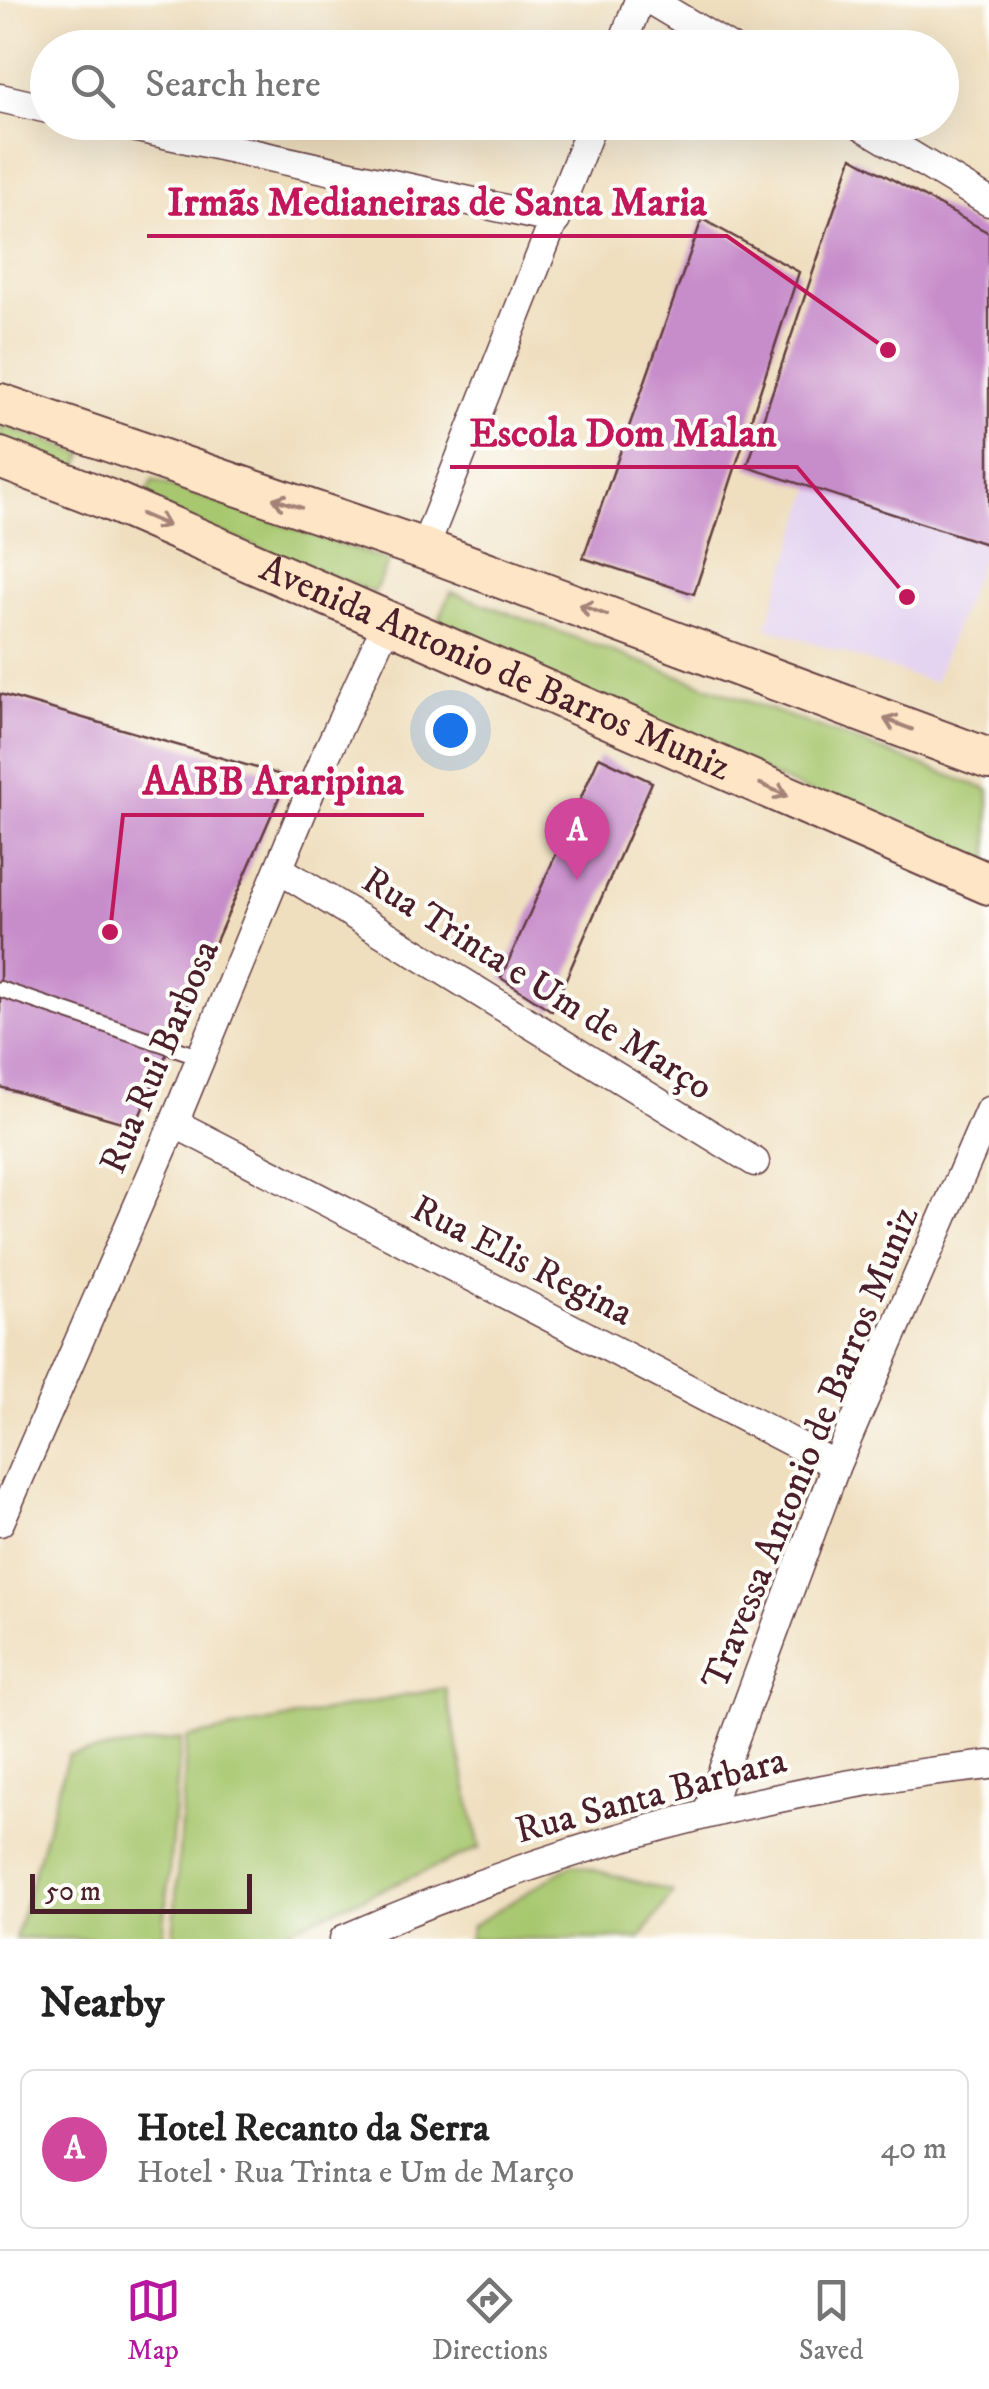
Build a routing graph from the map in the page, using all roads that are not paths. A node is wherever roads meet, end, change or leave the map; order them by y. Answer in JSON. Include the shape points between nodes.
{"nodes":[{"id":1,"x":639,"y":0,"type":"edge"},
{"id":2,"x":650,"y":0,"type":"edge"},
{"id":3,"x":628,"y":30,"type":"edge"},
{"id":4,"x":700,"y":30,"type":"edge"},
{"id":5,"x":0,"y":98,"type":"edge"},
{"id":6,"x":30,"y":105,"type":"edge"},
{"id":7,"x":192,"y":140,"type":"edge"},
{"id":8,"x":585,"y":140,"type":"edge"},
{"id":9,"x":886,"y":140,"type":"edge"},
{"id":10,"x":989,"y":202,"type":"edge"},
{"id":11,"x":556,"y":220,"type":"junction"},
{"id":12,"x":0,"y":404,"type":"edge"},
{"id":13,"x":126,"y":449,"type":"junction"},
{"id":14,"x":0,"y":458,"type":"edge"},
{"id":15,"x":109,"y":500,"type":"junction"},
{"id":16,"x":424,"y":549,"type":"junction"},
{"id":17,"x":388,"y":621,"type":"junction"},
{"id":18,"x":989,"y":758,"type":"edge"},
{"id":19,"x":279,"y":869,"type":"junction"},
{"id":20,"x":989,"y":884,"type":"edge"},
{"id":21,"x":0,"y":989,"type":"edge"},
{"id":22,"x":201,"y":1057,"type":"junction"},
{"id":23,"x":989,"y":1112,"type":"edge"},
{"id":24,"x":174,"y":1123,"type":"junction"},
{"id":25,"x":754,"y":1162,"type":"dead end"},
{"id":26,"x":836,"y":1466,"type":"junction"},
{"id":27,"x":9,"y":1478,"type":"edge"},
{"id":28,"x":0,"y":1522,"type":"edge"},
{"id":29,"x":989,"y":1765,"type":"edge"},
{"id":30,"x":707,"y":1814,"type":"junction"},
{"id":31,"x":344,"y":1939,"type":"edge"}],
"edges":[{"from":1,"to":3,"type":"street"},
{"from":2,"to":4,"type":"street"},
{"from":5,"to":6,"type":"street"},
{"from":7,"to":11,"type":"street"},
{"from":8,"to":11,"type":"street"},
{"from":9,"to":10,"type":"street"},
{"from":11,"to":16,"type":"street"},
{"from":12,"to":13,"type":"main road","name":"Avenida Antonio de Barros Muniz"},
{"from":13,"to":15,"type":"main road"},
{"from":16,"to":13,"type":"main road","name":"Avenida Antonio de Barros Muniz","one_way":true},
{"from":14,"to":15,"type":"main road","name":"Avenida Antonio de Barros Muniz"},
{"from":15,"to":17,"type":"main road","name":"Avenida Antonio de Barros Muniz","one_way":true},
{"from":18,"to":16,"type":"main road","name":"Avenida Antonio de Barros Muniz","one_way":true},
{"from":17,"to":19,"type":"street","name":"Rua Rui Barbosa"},
{"from":17,"to":20,"type":"main road","name":"Avenida Antonio de Barros Muniz","one_way":true},
{"from":19,"to":22,"type":"street","name":"Rua Rui Barbosa"},
{"from":19,"to":25,"type":"street","name":"Rua Trinta e Um de Março"},
{"from":21,"to":22,"type":"lane"},
{"from":22,"to":24,"type":"street","name":"Rua Rui Barbosa"},
{"from":23,"to":26,"type":"street","name":"Travessa Antonio de Barros Muniz"},
{"from":24,"to":26,"type":"street","name":"Rua Elis Regina"},
{"from":24,"to":27,"type":"street","name":"Rua Rui Barbosa"},
{"from":26,"to":30,"type":"street","name":"Travessa Antonio de Barros Muniz"},
{"from":27,"to":28,"type":"street","name":"Rua Rui Barbosa"},
{"from":29,"to":30,"type":"street","name":"Rua Santa Barbara","via":[[902,1774]]},
{"from":30,"to":31,"type":"street","name":"Rua Santa Barbara","via":[[504,1874]]}]}
